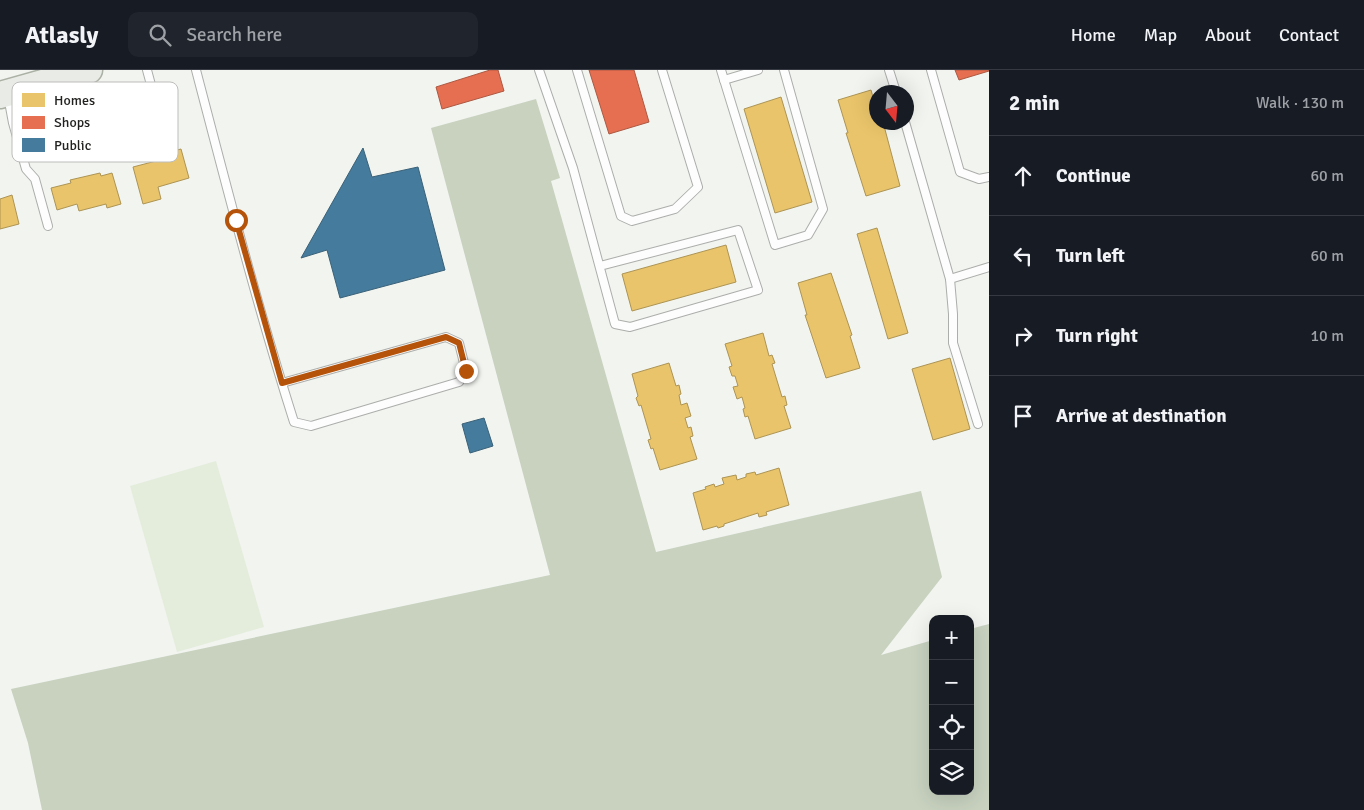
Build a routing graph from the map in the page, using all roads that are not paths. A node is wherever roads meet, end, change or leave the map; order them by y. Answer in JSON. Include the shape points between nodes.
{"nodes":[{"id":1,"x":89,"y":70,"type":"edge"},
{"id":2,"x":196,"y":70,"type":"edge"},
{"id":3,"x":540,"y":70,"type":"edge"},
{"id":4,"x":577,"y":70,"type":"edge"},
{"id":5,"x":662,"y":70,"type":"edge"},
{"id":6,"x":721,"y":70,"type":"edge"},
{"id":7,"x":758,"y":70,"type":"edge"},
{"id":8,"x":784,"y":70,"type":"edge"},
{"id":9,"x":889,"y":70,"type":"edge"},
{"id":10,"x":931,"y":70,"type":"edge"},
{"id":11,"x":724,"y":80,"type":"junction"},
{"id":12,"x":46,"y":82,"type":"edge"},
{"id":13,"x":894,"y":85,"type":"edge"},
{"id":14,"x":4,"y":94,"type":"edge"},
{"id":15,"x":12,"y":120,"type":"edge"},
{"id":16,"x":907,"y":130,"type":"edge"},
{"id":17,"x":24,"y":162,"type":"edge"},
{"id":18,"x":989,"y":177,"type":"edge"},
{"id":19,"x":48,"y":226,"type":"dead end"},
{"id":20,"x":600,"y":266,"type":"junction"},
{"id":21,"x":989,"y":267,"type":"edge"},
{"id":22,"x":950,"y":279,"type":"junction"},
{"id":23,"x":282,"y":383,"type":"junction"},
{"id":24,"x":978,"y":424,"type":"dead end"}],
"edges":[{"from":1,"to":12,"type":"main road"},
{"from":2,"to":23,"type":"lane"},
{"from":3,"to":20,"type":"lane"},
{"from":4,"to":5,"type":"lane","via":[[621,216],[632,221],[674,209],[698,187]]},
{"from":6,"to":11,"type":"lane"},
{"from":7,"to":11,"type":"lane"},
{"from":8,"to":11,"type":"lane","via":[[823,208],[808,235],[775,245]]},
{"from":9,"to":13,"type":"lane"},
{"from":10,"to":18,"type":"lane","via":[[960,172],[979,179]]},
{"from":14,"to":15,"type":"lane"},
{"from":16,"to":22,"type":"lane"},
{"from":17,"to":19,"type":"lane","via":[[34,179]]},
{"from":20,"to":20,"type":"lane","via":[[615,324],[630,327],[758,290],[738,230]]},
{"from":21,"to":22,"type":"lane"},
{"from":22,"to":24,"type":"lane","via":[[953,343]]},
{"from":23,"to":23,"type":"lane","via":[[294,422],[311,426],[459,382],[466,371],[459,343],[446,337]]}]}
